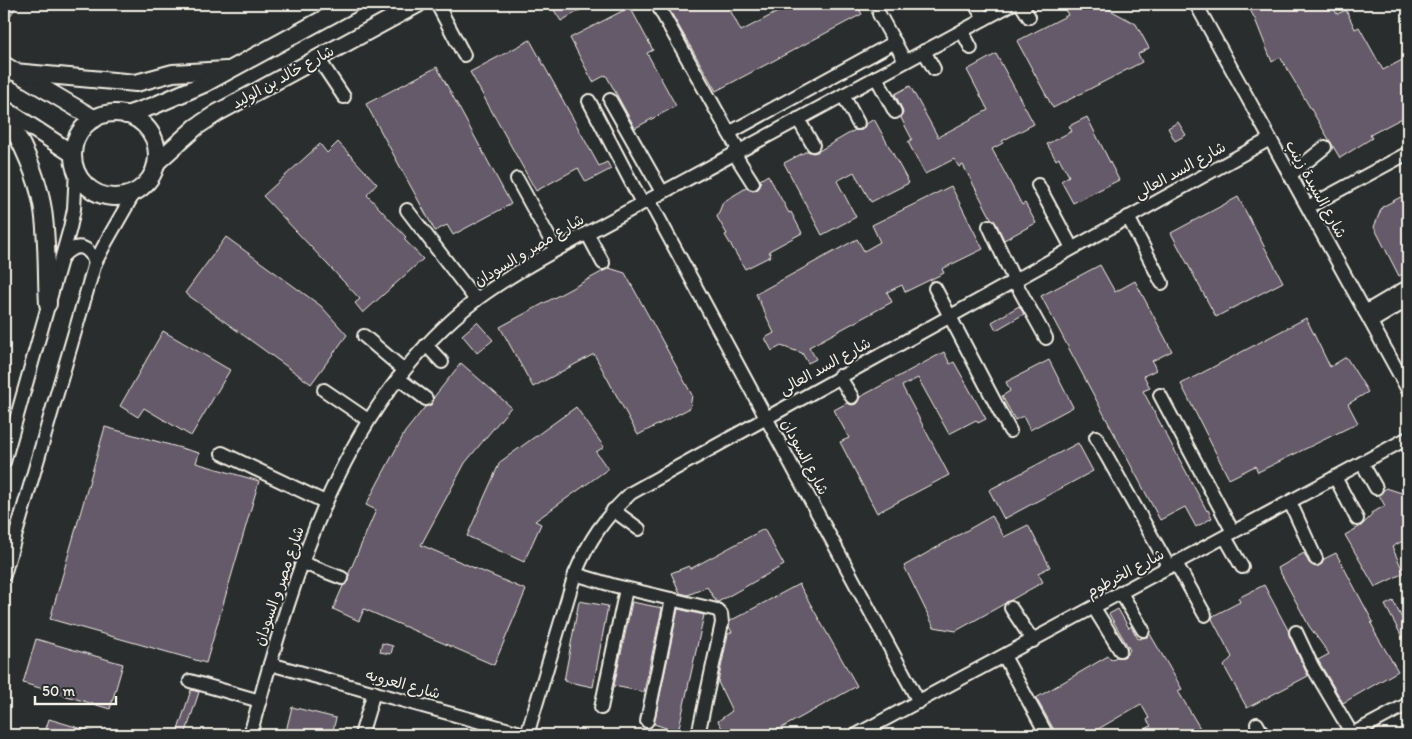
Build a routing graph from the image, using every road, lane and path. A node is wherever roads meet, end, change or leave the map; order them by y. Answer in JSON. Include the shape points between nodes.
{"nodes":[{"id":1,"x":351,"y":4,"type":"edge"},
{"id":2,"x":418,"y":4,"type":"edge"},
{"id":3,"x":437,"y":4,"type":"edge"},
{"id":4,"x":657,"y":4,"type":"edge"},
{"id":5,"x":975,"y":4,"type":"edge"},
{"id":6,"x":1012,"y":4,"type":"edge"},
{"id":7,"x":1021,"y":4,"type":"edge"},
{"id":8,"x":1196,"y":4,"type":"edge"},
{"id":9,"x":879,"y":14,"type":"dead end"},
{"id":10,"x":1029,"y":17,"type":"dead end"},
{"id":11,"x":984,"y":19,"type":"junction"},
{"id":12,"x":962,"y":30,"type":"junction"},
{"id":13,"x":895,"y":42,"type":"junction"},
{"id":14,"x":972,"y":48,"type":"dead end"},
{"id":15,"x":924,"y":51,"type":"junction"},
{"id":16,"x":464,"y":55,"type":"dead end"},
{"id":17,"x":318,"y":58,"type":"junction"},
{"id":18,"x":906,"y":61,"type":"junction"},
{"id":19,"x":9,"y":68,"type":"edge"},
{"id":20,"x":934,"y":69,"type":"dead end"},
{"id":21,"x":228,"y":70,"type":"junction"},
{"id":22,"x":876,"y":77,"type":"junction"},
{"id":23,"x":843,"y":95,"type":"junction"},
{"id":24,"x":344,"y":97,"type":"dead end"},
{"id":25,"x":610,"y":100,"type":"dead end"},
{"id":26,"x":588,"y":101,"type":"dead end"},
{"id":27,"x":4,"y":111,"type":"edge"},
{"id":28,"x":895,"y":112,"type":"dead end"},
{"id":29,"x":126,"y":115,"type":"junction"},
{"id":30,"x":95,"y":119,"type":"junction"},
{"id":31,"x":798,"y":119,"type":"junction"},
{"id":32,"x":858,"y":123,"type":"dead end"},
{"id":33,"x":729,"y":133,"type":"junction"},
{"id":34,"x":1270,"y":139,"type":"junction"},
{"id":35,"x":813,"y":145,"type":"dead end"},
{"id":36,"x":1325,"y":147,"type":"dead end"},
{"id":37,"x":737,"y":152,"type":"junction"},
{"id":38,"x":1408,"y":153,"type":"edge"},
{"id":39,"x":74,"y":162,"type":"junction"},
{"id":40,"x":157,"y":162,"type":"junction"},
{"id":41,"x":1290,"y":175,"type":"junction"},
{"id":42,"x":518,"y":180,"type":"dead end"},
{"id":43,"x":752,"y":183,"type":"dead end"},
{"id":44,"x":1038,"y":185,"type":"dead end"},
{"id":45,"x":662,"y":192,"type":"junction"},
{"id":46,"x":134,"y":193,"type":"junction"},
{"id":47,"x":645,"y":201,"type":"junction"},
{"id":48,"x":1308,"y":207,"type":"junction"},
{"id":49,"x":407,"y":210,"type":"dead end"},
{"id":50,"x":1128,"y":217,"type":"junction"},
{"id":51,"x":989,"y":226,"type":"dead end"},
{"id":52,"x":588,"y":233,"type":"junction"},
{"id":53,"x":1072,"y":248,"type":"junction"},
{"id":54,"x":556,"y":250,"type":"junction"},
{"id":55,"x":63,"y":256,"type":"junction"},
{"id":56,"x":96,"y":263,"type":"junction"},
{"id":57,"x":603,"y":263,"type":"dead end"},
{"id":58,"x":1014,"y":280,"type":"junction"},
{"id":59,"x":1162,"y":284,"type":"dead end"},
{"id":60,"x":935,"y":288,"type":"dead end"},
{"id":61,"x":1406,"y":295,"type":"edge"},
{"id":62,"x":476,"y":300,"type":"junction"},
{"id":63,"x":48,"y":304,"type":"junction"},
{"id":64,"x":950,"y":315,"type":"junction"},
{"id":65,"x":1368,"y":317,"type":"junction"},
{"id":66,"x":364,"y":336,"type":"dead end"},
{"id":67,"x":1046,"y":338,"type":"dead end"},
{"id":68,"x":426,"y":345,"type":"junction"},
{"id":69,"x":442,"y":362,"type":"dead end"},
{"id":70,"x":401,"y":374,"type":"junction"},
{"id":71,"x":839,"y":376,"type":"junction"},
{"id":72,"x":324,"y":390,"type":"dead end"},
{"id":73,"x":1408,"y":390,"type":"edge"},
{"id":74,"x":1160,"y":395,"type":"dead end"},
{"id":75,"x":852,"y":397,"type":"dead end"},
{"id":76,"x":426,"y":399,"type":"dead end"},
{"id":77,"x":765,"y":417,"type":"junction"},
{"id":78,"x":368,"y":420,"type":"junction"},
{"id":79,"x":1010,"y":431,"type":"dead end"},
{"id":80,"x":1096,"y":437,"type":"dead end"},
{"id":81,"x":1408,"y":438,"type":"edge"},
{"id":82,"x":222,"y":453,"type":"dead end"},
{"id":83,"x":4,"y":462,"type":"edge"},
{"id":84,"x":1362,"y":463,"type":"junction"},
{"id":85,"x":1335,"y":477,"type":"junction"},
{"id":86,"x":1376,"y":488,"type":"dead end"},
{"id":87,"x":326,"y":502,"type":"junction"},
{"id":88,"x":1290,"y":502,"type":"junction"},
{"id":89,"x":613,"y":510,"type":"junction"},
{"id":90,"x":1357,"y":520,"type":"dead end"},
{"id":91,"x":639,"y":530,"type":"dead end"},
{"id":92,"x":1229,"y":534,"type":"junction"},
{"id":93,"x":1316,"y":559,"type":"dead end"},
{"id":94,"x":303,"y":563,"type":"junction"},
{"id":95,"x":1172,"y":565,"type":"junction"},
{"id":96,"x":1242,"y":568,"type":"dead end"},
{"id":97,"x":575,"y":574,"type":"junction"},
{"id":98,"x":4,"y":575,"type":"edge"},
{"id":99,"x":342,"y":578,"type":"dead end"},
{"id":100,"x":626,"y":588,"type":"junction"},
{"id":101,"x":1121,"y":593,"type":"junction"},
{"id":102,"x":672,"y":600,"type":"junction"},
{"id":103,"x":1011,"y":608,"type":"dead end"},
{"id":104,"x":1094,"y":608,"type":"junction"},
{"id":105,"x":1205,"y":615,"type":"dead end"},
{"id":106,"x":1143,"y":630,"type":"dead end"},
{"id":107,"x":1296,"y":632,"type":"dead end"},
{"id":108,"x":1033,"y":641,"type":"junction"},
{"id":109,"x":1120,"y":650,"type":"dead end"},
{"id":110,"x":1004,"y":656,"type":"junction"},
{"id":111,"x":270,"y":664,"type":"junction"},
{"id":112,"x":190,"y":681,"type":"dead end"},
{"id":113,"x":374,"y":692,"type":"junction"},
{"id":114,"x":260,"y":701,"type":"junction"},
{"id":115,"x":919,"y":702,"type":"junction"},
{"id":116,"x":1408,"y":704,"type":"edge"},
{"id":117,"x":601,"y":708,"type":"dead end"},
{"id":118,"x":647,"y":721,"type":"dead end"},
{"id":119,"x":1257,"y":724,"type":"dead end"},
{"id":120,"x":1355,"y":734,"type":"edge"},
{"id":121,"x":250,"y":735,"type":"edge"},
{"id":122,"x":361,"y":735,"type":"edge"},
{"id":123,"x":527,"y":735,"type":"edge"},
{"id":124,"x":698,"y":735,"type":"edge"},
{"id":125,"x":856,"y":735,"type":"edge"},
{"id":126,"x":1047,"y":735,"type":"edge"},
{"id":127,"x":1264,"y":735,"type":"edge"}],
"edges":[{"from":1,"to":21,"type":"main road"},
{"from":2,"to":17,"type":"main road","name":"شارع خالد بن الوليد"},
{"from":3,"to":16,"type":"street"},
{"from":4,"to":33,"type":"street"},
{"from":5,"to":11,"type":"street"},
{"from":6,"to":11,"type":"street","name":"شارع مصر و السودان"},
{"from":7,"to":10,"type":"street"},
{"from":8,"to":34,"type":"street","name":"شارع السيدة زينب"},
{"from":9,"to":13,"type":"street"},
{"from":11,"to":12,"type":"street","name":"شارع مصر و السودان"},
{"from":12,"to":14,"type":"street"},
{"from":12,"to":15,"type":"street","name":"شارع مصر و السودان"},
{"from":13,"to":18,"type":"street"},
{"from":13,"to":33,"type":"street"},
{"from":15,"to":18,"type":"street","name":"شارع مصر و السودان"},
{"from":15,"to":20,"type":"street"},
{"from":17,"to":24,"type":"street"},
{"from":17,"to":40,"type":"main road","name":"شارع خالد بن الوليد","via":[[217,113]]},
{"from":18,"to":22,"type":"street","name":"شارع مصر و السودان"},
{"from":19,"to":21,"type":"main road","via":[[136,83],[173,73]]},
{"from":19,"to":30,"type":"main road"},
{"from":21,"to":29,"type":"main road","via":[[179,96]]},
{"from":22,"to":23,"type":"street","name":"شارع مصر و السودان"},
{"from":22,"to":28,"type":"street"},
{"from":23,"to":31,"type":"street","name":"شارع مصر و السودان"},
{"from":23,"to":32,"type":"street"},
{"from":25,"to":45,"type":"street"},
{"from":26,"to":47,"type":"street","name":"شارع السودان"},
{"from":27,"to":39,"type":"main road"},
{"from":27,"to":63,"type":"main road","via":[[30,165],[41,199]]},
{"from":29,"to":30,"type":"main road","via":[[105,115]]},
{"from":29,"to":40,"type":"main road","via":[[147,128],[157,149]]},
{"from":30,"to":39,"type":"main road","via":[[79,134]]},
{"from":31,"to":35,"type":"street"},
{"from":31,"to":37,"type":"street","name":"شارع مصر و السودان"},
{"from":33,"to":37,"type":"street"},
{"from":34,"to":41,"type":"street","name":"شارع السيدة زينب"},
{"from":34,"to":50,"type":"street","name":"شارع السد العالى"},
{"from":36,"to":41,"type":"street"},
{"from":37,"to":43,"type":"street"},
{"from":37,"to":45,"type":"street","name":"شارع مصر و السودان"},
{"from":38,"to":48,"type":"street"},
{"from":39,"to":46,"type":"main road","via":[[87,186],[104,196],[120,197]]},
{"from":39,"to":55,"type":"street","via":[[74,209]]},
{"from":40,"to":46,"type":"main road","via":[[150,180]]},
{"from":41,"to":48,"type":"street","name":"شارع السيدة زينب"},
{"from":42,"to":54,"type":"street"},
{"from":44,"to":53,"type":"street"},
{"from":45,"to":47,"type":"street","name":"شارع مصر و السودان"},
{"from":46,"to":56,"type":"street"},
{"from":47,"to":52,"type":"street","name":"شارع مصر و السودان"},
{"from":47,"to":77,"type":"street","name":"شارع السودان"},
{"from":48,"to":65,"type":"street","name":"شارع السيدة زينب"},
{"from":49,"to":62,"type":"street"},
{"from":50,"to":53,"type":"street","name":"شارع السد العالى"},
{"from":50,"to":59,"type":"street"},
{"from":51,"to":58,"type":"street"},
{"from":52,"to":54,"type":"street","name":"شارع مصر و السودان"},
{"from":52,"to":57,"type":"street"},
{"from":53,"to":58,"type":"street","name":"شارع السد العالى"},
{"from":54,"to":62,"type":"street","name":"شارع مصر و السودان"},
{"from":55,"to":56,"type":"street","via":[[69,249],[86,248]]},
{"from":55,"to":63,"type":"street"},
{"from":56,"to":98,"type":"street"},
{"from":58,"to":64,"type":"street","name":"شارع السد العالى"},
{"from":58,"to":67,"type":"street"},
{"from":60,"to":64,"type":"street"},
{"from":61,"to":65,"type":"street"},
{"from":62,"to":68,"type":"street","name":"شارع مصر و السودان"},
{"from":63,"to":83,"type":"street"},
{"from":64,"to":71,"type":"street","name":"شارع السد العالى"},
{"from":64,"to":79,"type":"street"},
{"from":65,"to":73,"type":"street","name":"شارع السيدة زينب"},
{"from":66,"to":70,"type":"street"},
{"from":68,"to":69,"type":"street"},
{"from":68,"to":70,"type":"street","name":"شارع مصر و السودان"},
{"from":70,"to":76,"type":"street"},
{"from":70,"to":78,"type":"street","name":"شارع مصر و السودان"},
{"from":71,"to":75,"type":"street"},
{"from":71,"to":77,"type":"street","name":"شارع السد العالى"},
{"from":72,"to":78,"type":"street"},
{"from":74,"to":92,"type":"street"},
{"from":77,"to":89,"type":"street","name":"شارع السد العالى","via":[[631,493]]},
{"from":77,"to":115,"type":"street","name":"شارع السودان"},
{"from":78,"to":87,"type":"street","name":"شارع مصر و السودان"},
{"from":80,"to":95,"type":"street"},
{"from":81,"to":84,"type":"street","name":"شارع الخرطوم"},
{"from":82,"to":87,"type":"street"},
{"from":84,"to":85,"type":"street","name":"شارع الخرطوم"},
{"from":84,"to":86,"type":"street"},
{"from":85,"to":88,"type":"street","name":"شارع الخرطوم"},
{"from":85,"to":90,"type":"street"},
{"from":87,"to":94,"type":"street","name":"شارع مصر و السودان"},
{"from":88,"to":92,"type":"street","name":"شارع الخرطوم"},
{"from":88,"to":93,"type":"street"},
{"from":89,"to":91,"type":"street"},
{"from":89,"to":97,"type":"street","name":"شارع السد العالى","via":[[584,551]]},
{"from":92,"to":95,"type":"street","name":"شارع الخرطوم"},
{"from":92,"to":96,"type":"street"},
{"from":94,"to":99,"type":"street"},
{"from":94,"to":111,"type":"street","name":"شارع مصر و السودان"},
{"from":95,"to":101,"type":"street","name":"شارع الخرطوم"},
{"from":95,"to":105,"type":"street"},
{"from":97,"to":100,"type":"street"},
{"from":97,"to":123,"type":"street","name":"شارع السد العالى"},
{"from":100,"to":102,"type":"street"},
{"from":100,"to":117,"type":"street"},
{"from":101,"to":104,"type":"street","name":"شارع الخرطوم"},
{"from":101,"to":106,"type":"street"},
{"from":102,"to":118,"type":"street"},
{"from":102,"to":124,"type":"street","via":[[717,610],[723,619]]},
{"from":103,"to":108,"type":"street"},
{"from":104,"to":108,"type":"street","name":"شارع الخرطوم"},
{"from":104,"to":109,"type":"street"},
{"from":107,"to":120,"type":"street","via":[[1312,666]]},
{"from":108,"to":110,"type":"street","name":"شارع الخرطوم"},
{"from":110,"to":115,"type":"street","name":"شارع الخرطوم"},
{"from":110,"to":126,"type":"street"},
{"from":111,"to":113,"type":"street","name":"شارع العروبه"},
{"from":111,"to":114,"type":"street","name":"شارع مصر و السودان"},
{"from":112,"to":114,"type":"street"},
{"from":113,"to":122,"type":"street"},
{"from":113,"to":123,"type":"street","name":"شارع العروبه"},
{"from":114,"to":121,"type":"street","name":"شارع مصر و السودان"},
{"from":115,"to":125,"type":"street","name":"شارع الخرطوم"},
{"from":116,"to":120,"type":"street"},
{"from":119,"to":127,"type":"street"}]}
